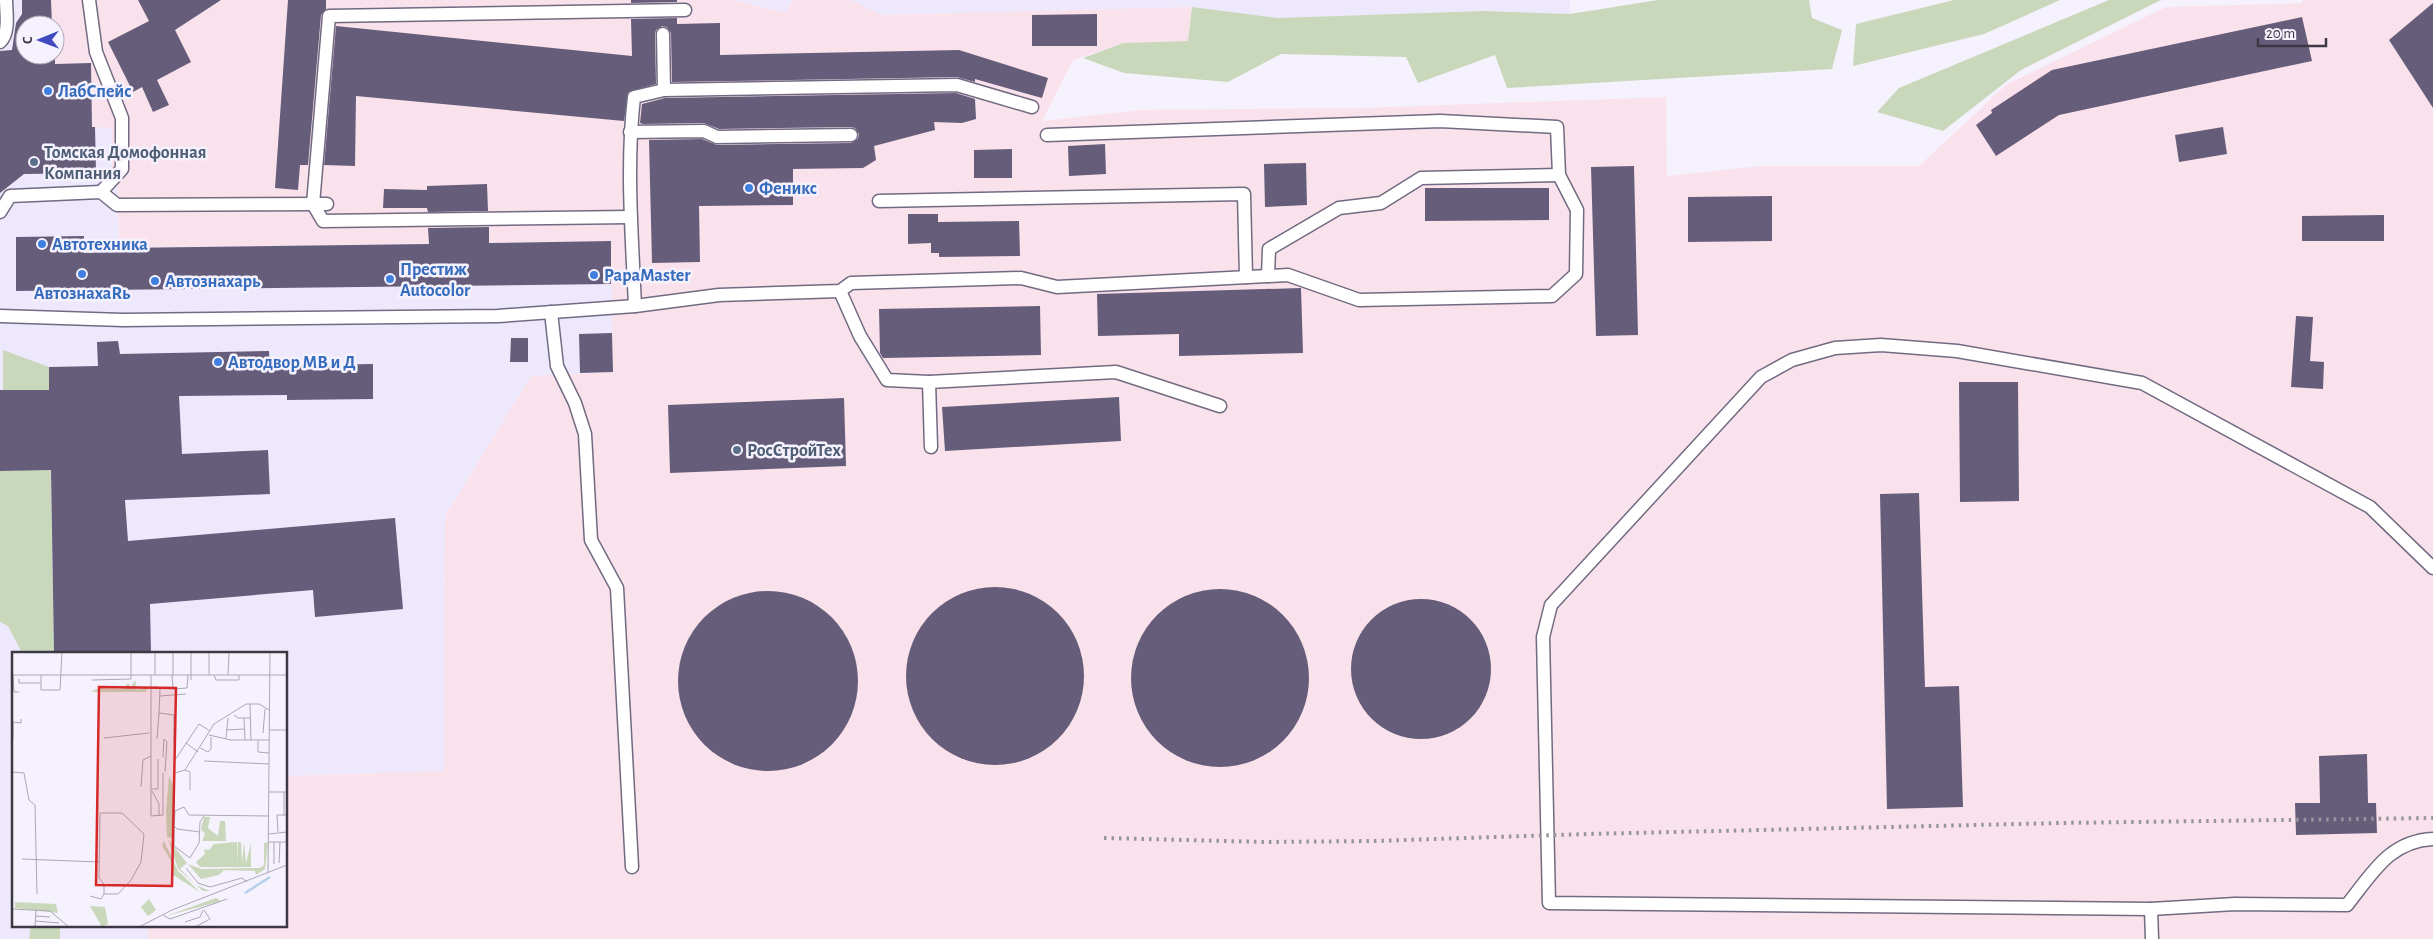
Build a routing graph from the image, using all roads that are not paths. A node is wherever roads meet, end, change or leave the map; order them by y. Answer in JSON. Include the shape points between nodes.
{"nodes":[{"id":1,"x":6,"y":0,"type":"edge"},
{"id":2,"x":90,"y":0,"type":"edge"},
{"id":3,"x":685,"y":10,"type":"dead end"},
{"id":4,"x":663,"y":34,"type":"dead end"},
{"id":5,"x":0,"y":42,"type":"edge"},
{"id":6,"x":664,"y":90,"type":"junction"},
{"id":7,"x":1032,"y":107,"type":"dead end"},
{"id":8,"x":630,"y":132,"type":"junction"},
{"id":9,"x":851,"y":135,"type":"dead end"},
{"id":10,"x":1047,"y":135,"type":"dead end"},
{"id":11,"x":1559,"y":175,"type":"junction"},
{"id":12,"x":101,"y":192,"type":"junction"},
{"id":13,"x":879,"y":201,"type":"dead end"},
{"id":14,"x":313,"y":204,"type":"junction"},
{"id":15,"x":327,"y":204,"type":"dead end"},
{"id":16,"x":0,"y":212,"type":"edge"},
{"id":17,"x":630,"y":217,"type":"junction"},
{"id":18,"x":1268,"y":276,"type":"junction"},
{"id":19,"x":1246,"y":277,"type":"junction"},
{"id":20,"x":840,"y":291,"type":"junction"},
{"id":21,"x":635,"y":306,"type":"junction"},
{"id":22,"x":551,"y":312,"type":"junction"},
{"id":23,"x":0,"y":316,"type":"edge"},
{"id":24,"x":929,"y":382,"type":"junction"},
{"id":25,"x":1220,"y":406,"type":"dead end"},
{"id":26,"x":931,"y":447,"type":"dead end"},
{"id":27,"x":2433,"y":568,"type":"edge"},
{"id":28,"x":2433,"y":839,"type":"edge"},
{"id":29,"x":632,"y":867,"type":"dead end"},
{"id":30,"x":2151,"y":909,"type":"junction"},
{"id":31,"x":2152,"y":939,"type":"edge"}],
"edges":[{"from":1,"to":5,"type":"lane","via":[[5,38]]},
{"from":2,"to":12,"type":"lane","via":[[96,52],[122,118],[122,169]]},
{"from":3,"to":14,"type":"lane","via":[[329,16]]},
{"from":4,"to":6,"type":"lane"},
{"from":6,"to":7,"type":"lane","via":[[957,85]]},
{"from":6,"to":8,"type":"lane","via":[[634,97]]},
{"from":8,"to":9,"type":"lane","via":[[704,131],[717,136]]},
{"from":8,"to":17,"type":"lane"},
{"from":10,"to":11,"type":"lane","via":[[1440,121],[1557,127]]},
{"from":11,"to":18,"type":"lane","via":[[1421,178],[1381,204],[1338,208],[1269,248]]},
{"from":11,"to":18,"type":"lane","via":[[1577,210],[1576,274],[1552,296],[1359,300],[1288,275]]},
{"from":12,"to":14,"type":"lane","via":[[117,205]]},
{"from":12,"to":16,"type":"lane","via":[[10,196]]},
{"from":13,"to":19,"type":"lane","via":[[1244,194]]},
{"from":14,"to":15,"type":"lane"},
{"from":14,"to":17,"type":"lane","via":[[324,221]]},
{"from":17,"to":21,"type":"lane"},
{"from":18,"to":19,"type":"lane"},
{"from":19,"to":20,"type":"lane","via":[[1057,287],[1021,278],[851,283]]},
{"from":20,"to":21,"type":"lane","via":[[719,295]]},
{"from":20,"to":24,"type":"lane","via":[[860,336],[887,380]]},
{"from":21,"to":22,"type":"lane"},
{"from":22,"to":23,"type":"lane","via":[[498,316],[133,320]]},
{"from":22,"to":29,"type":"lane","via":[[558,366],[585,434],[591,540],[617,588]]},
{"from":24,"to":25,"type":"lane","via":[[1116,372]]},
{"from":24,"to":26,"type":"lane"},
{"from":27,"to":30,"type":"lane","via":[[2370,507],[2142,383],[1957,351],[1881,345],[1835,348],[1792,360],[1761,377],[1551,605],[1543,636],[1549,903]]},
{"from":28,"to":30,"type":"lane","via":[[2417,840],[2390,852],[2347,905],[2235,904]]},
{"from":30,"to":31,"type":"lane"}]}
